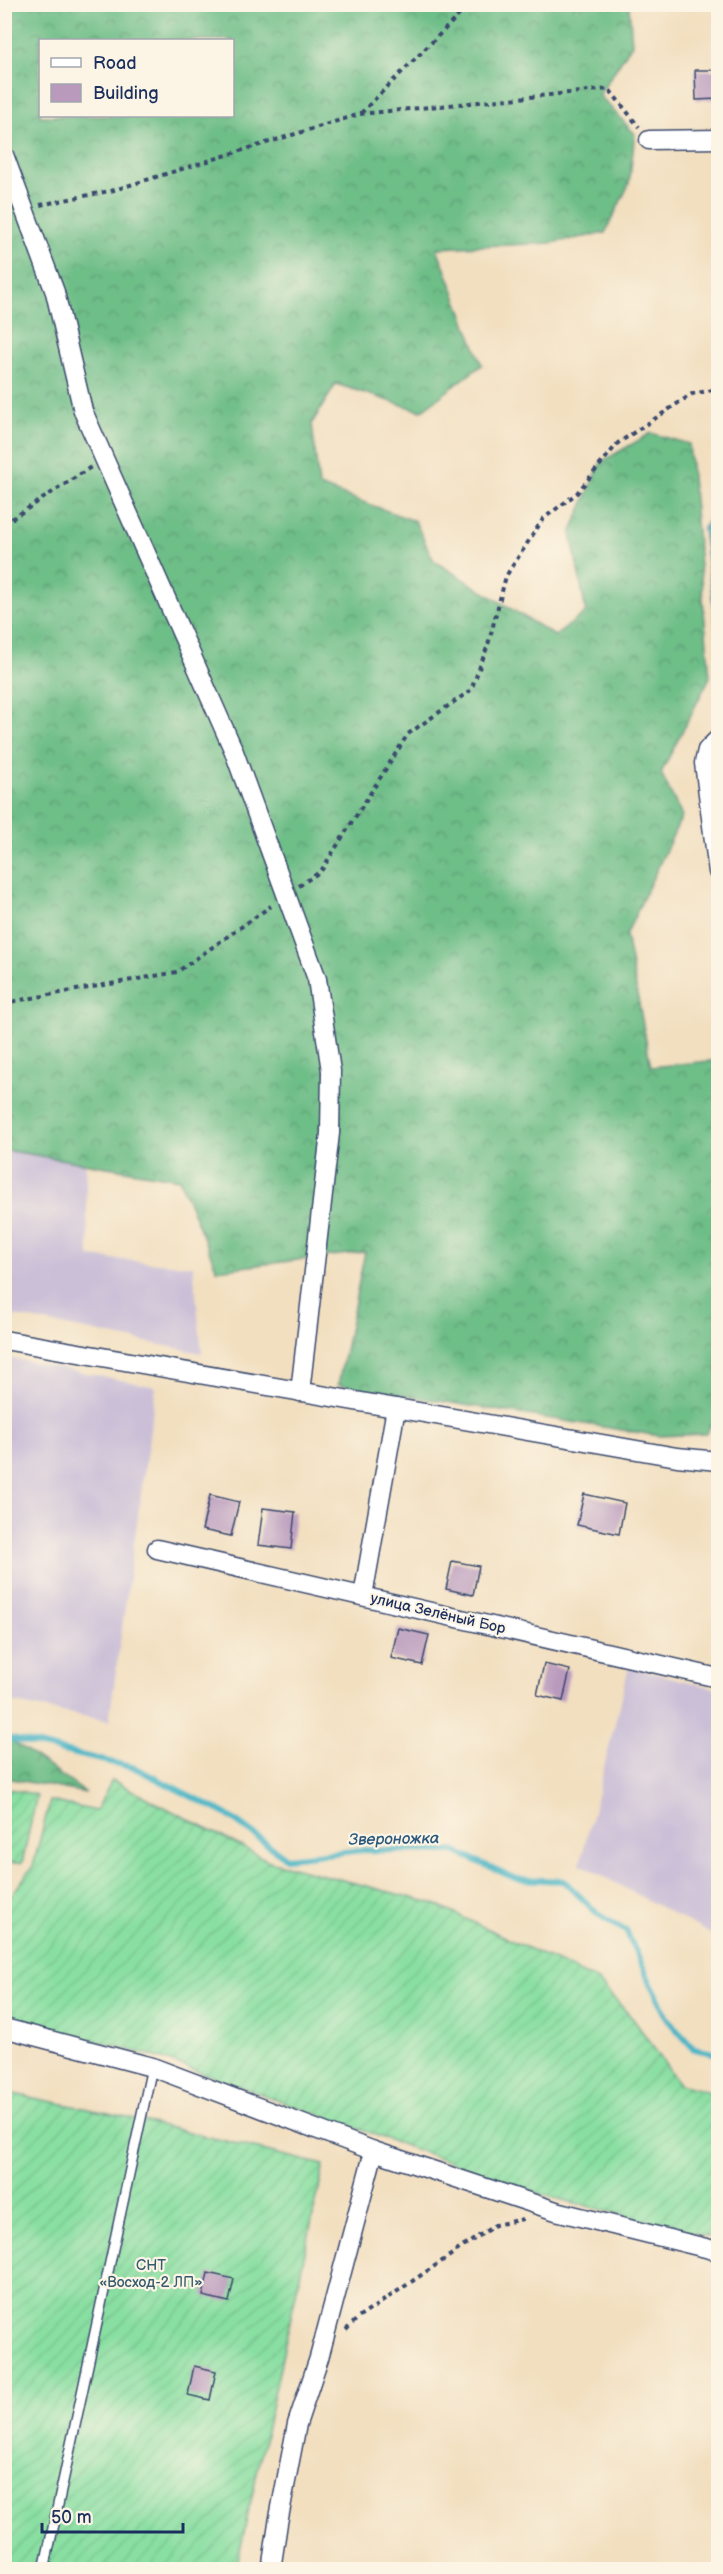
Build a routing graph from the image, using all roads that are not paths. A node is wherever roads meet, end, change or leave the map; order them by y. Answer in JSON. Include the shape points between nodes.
{"nodes":[{"id":1,"x":718,"y":139,"type":"edge"},
{"id":2,"x":649,"y":140,"type":"road end"},
{"id":3,"x":4,"y":155,"type":"edge"},
{"id":4,"x":713,"y":744,"type":"edge"},
{"id":5,"x":718,"y":872,"type":"edge"},
{"id":6,"x":4,"y":1340,"type":"edge"},
{"id":7,"x":300,"y":1392,"type":"junction"},
{"id":8,"x":396,"y":1408,"type":"junction"},
{"id":9,"x":718,"y":1461,"type":"edge"},
{"id":10,"x":157,"y":1549,"type":"dead end"},
{"id":11,"x":363,"y":1596,"type":"junction"},
{"id":12,"x":718,"y":1678,"type":"edge"},
{"id":13,"x":4,"y":2028,"type":"edge"},
{"id":14,"x":152,"y":2067,"type":"junction"},
{"id":15,"x":374,"y":2151,"type":"junction"},
{"id":16,"x":718,"y":2251,"type":"edge"},
{"id":17,"x":44,"y":2570,"type":"edge"},
{"id":18,"x":271,"y":2570,"type":"edge"}],
"edges":[{"from":1,"to":2,"type":"street"},
{"from":3,"to":7,"type":"street","via":[[56,292],[83,411],[233,748],[317,979],[331,1071],[330,1133]]},
{"from":4,"to":5,"type":"street","via":[[704,763]]},
{"from":6,"to":7,"type":"street"},
{"from":7,"to":8,"type":"street"},
{"from":8,"to":9,"type":"street"},
{"from":8,"to":11,"type":"street"},
{"from":10,"to":11,"type":"street","name":"улица Зелёный Бор"},
{"from":11,"to":12,"type":"street","name":"улица Зелёный Бор"},
{"from":13,"to":14,"type":"street"},
{"from":14,"to":15,"type":"street"},
{"from":14,"to":17,"type":"lane"},
{"from":15,"to":16,"type":"street","via":[[556,2211]]},
{"from":15,"to":18,"type":"street","via":[[319,2358],[297,2424]]}]}
